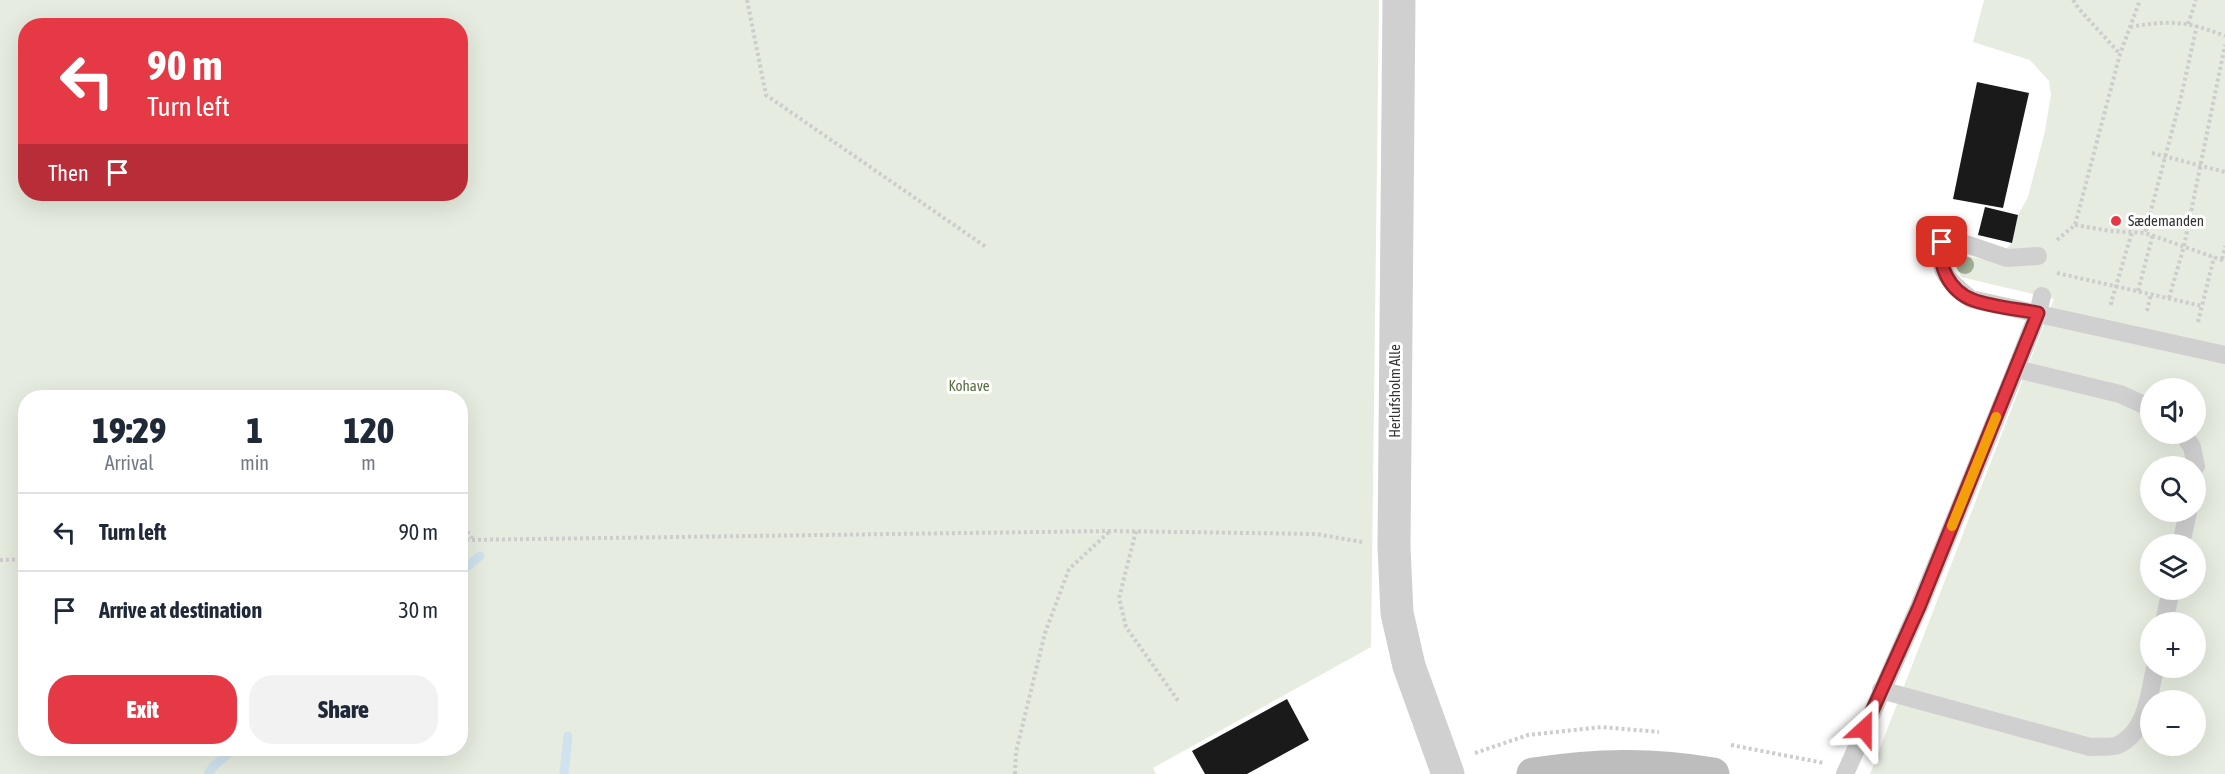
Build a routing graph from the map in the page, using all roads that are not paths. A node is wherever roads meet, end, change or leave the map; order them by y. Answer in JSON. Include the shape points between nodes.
{"nodes":[{"id":1,"x":1399,"y":0,"type":"edge"},
{"id":2,"x":2038,"y":256,"type":"dead end"},
{"id":3,"x":2040,"y":304,"type":"junction"},
{"id":4,"x":2225,"y":355,"type":"edge"},
{"id":5,"x":2016,"y":369,"type":"junction"},
{"id":6,"x":2140,"y":403,"type":"edge"},
{"id":7,"x":2153,"y":678,"type":"edge"},
{"id":8,"x":1881,"y":690,"type":"junction"},
{"id":9,"x":1448,"y":774,"type":"edge"},
{"id":10,"x":1533,"y":774,"type":"edge"},
{"id":11,"x":1713,"y":774,"type":"edge"},
{"id":12,"x":1845,"y":774,"type":"edge"}],
"edges":[{"from":1,"to":9,"type":"street","name":"Herlufsholm Alle","via":[[1394,548],[1397,613],[1406,655]]},
{"from":2,"to":3,"type":"lane","via":[[2007,258],[1957,241],[1942,242],[1939,255],[1947,280],[1971,299]]},
{"from":3,"to":4,"type":"lane"},
{"from":3,"to":5,"type":"lane"},
{"from":5,"to":6,"type":"lane","via":[[2120,394]]},
{"from":5,"to":8,"type":"lane"},
{"from":7,"to":8,"type":"lane","via":[[2146,711],[2135,731],[2117,746],[2090,747]]},
{"from":8,"to":12,"type":"lane"},
{"from":10,"to":11,"type":"street","via":[[1587,766],[1669,767]]}]}
